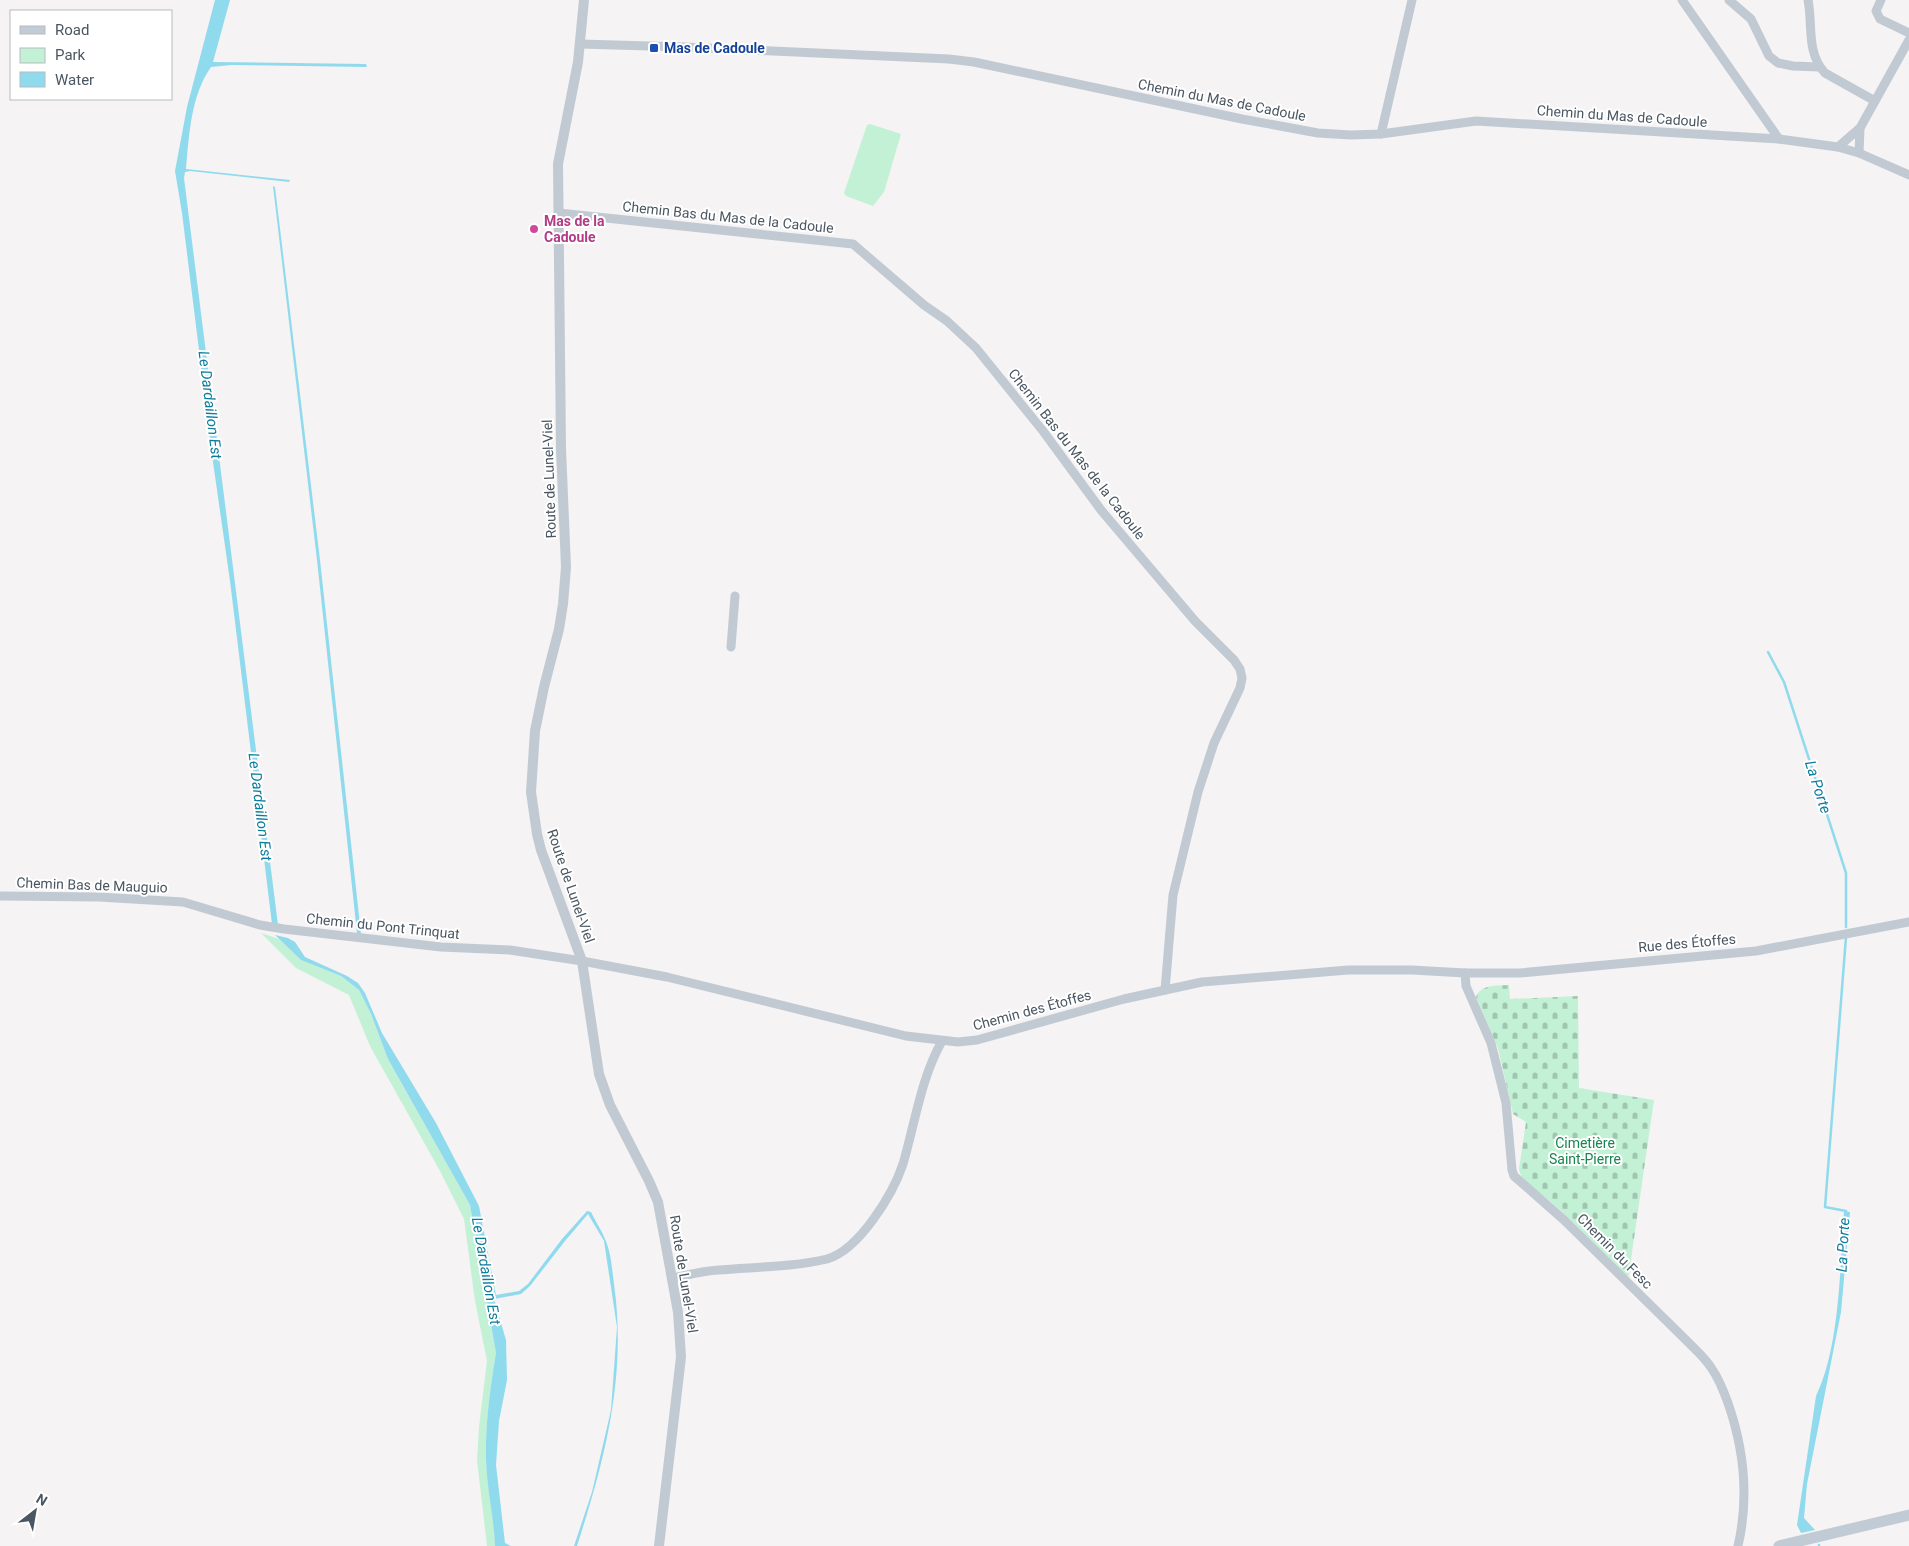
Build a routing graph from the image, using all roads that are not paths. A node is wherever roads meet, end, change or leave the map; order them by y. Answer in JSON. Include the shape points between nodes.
{"nodes":[{"id":1,"x":584,"y":0,"type":"edge"},
{"id":2,"x":1412,"y":0,"type":"edge"},
{"id":3,"x":1682,"y":0,"type":"edge"},
{"id":4,"x":1729,"y":0,"type":"edge"},
{"id":5,"x":1808,"y":0,"type":"edge"},
{"id":6,"x":1881,"y":0,"type":"edge"},
{"id":7,"x":1909,"y":33,"type":"edge"},
{"id":8,"x":1909,"y":40,"type":"edge"},
{"id":9,"x":580,"y":44,"type":"junction"},
{"id":10,"x":1819,"y":67,"type":"junction"},
{"id":11,"x":1875,"y":101,"type":"junction"},
{"id":12,"x":1860,"y":128,"type":"junction"},
{"id":13,"x":1381,"y":134,"type":"junction"},
{"id":14,"x":1779,"y":138,"type":"junction"},
{"id":15,"x":1838,"y":147,"type":"junction"},
{"id":16,"x":1858,"y":153,"type":"junction"},
{"id":17,"x":1909,"y":175,"type":"edge"},
{"id":18,"x":559,"y":213,"type":"junction"},
{"id":19,"x":735,"y":596,"type":"dead end"},
{"id":20,"x":730,"y":647,"type":"dead end"},
{"id":21,"x":0,"y":896,"type":"edge"},
{"id":22,"x":183,"y":902,"type":"joint"},
{"id":23,"x":1909,"y":922,"type":"edge"},
{"id":24,"x":582,"y":961,"type":"junction"},
{"id":25,"x":1465,"y":974,"type":"junction"},
{"id":26,"x":1165,"y":990,"type":"junction"},
{"id":27,"x":942,"y":1041,"type":"junction"},
{"id":28,"x":673,"y":1278,"type":"junction"},
{"id":29,"x":1909,"y":1515,"type":"edge"},
{"id":30,"x":659,"y":1546,"type":"edge"},
{"id":31,"x":1738,"y":1546,"type":"edge"},
{"id":32,"x":1779,"y":1546,"type":"edge"}],
"edges":[{"from":1,"to":9,"type":"street","name":"Route de Lunel-Viel"},
{"from":2,"to":13,"type":"street"},
{"from":3,"to":14,"type":"street"},
{"from":4,"to":10,"type":"street","via":[[1751,19],[1769,56],[1778,63]]},
{"from":5,"to":10,"type":"street","via":[[1812,53]]},
{"from":6,"to":7,"type":"street","via":[[1876,11],[1880,19]]},
{"from":8,"to":11,"type":"street"},
{"from":9,"to":13,"type":"street","name":"Chemin du Mas de Cadoule","via":[[949,59],[1318,133]]},
{"from":9,"to":18,"type":"street","name":"Route de Lunel-Viel","via":[[558,164]]},
{"from":10,"to":11,"type":"street"},
{"from":11,"to":12,"type":"street"},
{"from":12,"to":15,"type":"street"},
{"from":12,"to":16,"type":"street"},
{"from":13,"to":14,"type":"street","name":"Chemin du Mas de Cadoule","via":[[1476,121]]},
{"from":14,"to":15,"type":"street","name":"Chemin du Mas de Cadoule"},
{"from":15,"to":16,"type":"street","name":"Chemin du Mas de Cadoule"},
{"from":16,"to":17,"type":"street","name":"Chemin du Mas de Cadoule"},
{"from":18,"to":24,"type":"street","name":"Route de Lunel-Viel","via":[[566,584],[559,629],[534,731],[531,792],[541,850]]},
{"from":18,"to":26,"type":"street","name":"Chemin Bas du Mas de la Cadoule","via":[[853,244],[972,344],[1043,431],[1100,510],[1195,621],[1234,660],[1242,678],[1240,688],[1218,735],[1198,792],[1173,895]]},
{"from":19,"to":20,"type":"street"},
{"from":21,"to":22,"type":"street","name":"Chemin Bas de Mauguio"},
{"from":22,"to":24,"type":"street","name":"Chemin du Pont Trinquat","via":[[284,929],[440,947],[510,950]]},
{"from":23,"to":25,"type":"street","name":"Rue des Étoffes","via":[[1756,951],[1520,973]]},
{"from":24,"to":27,"type":"street","name":"Chemin des Étoffes","via":[[667,976],[906,1036]]},
{"from":24,"to":28,"type":"street","name":"Route de Lunel-Viel","via":[[599,1074],[610,1105],[658,1202]]},
{"from":25,"to":26,"type":"street","name":"Chemin des Étoffes","via":[[1348,970],[1202,982]]},
{"from":25,"to":31,"type":"street","name":"Chemin du Fesc","via":[[1466,986],[1491,1043],[1506,1103],[1514,1176],[1690,1343],[1720,1382],[1737,1431],[1743,1464],[1742,1526]]},
{"from":26,"to":27,"type":"street","name":"Chemin des Étoffes","via":[[977,1040]]},
{"from":27,"to":28,"type":"street","via":[[928,1073],[900,1171],[868,1227],[843,1252],[814,1261],[704,1271]]},
{"from":28,"to":30,"type":"street","name":"Route de Lunel-Viel","via":[[681,1357]]},
{"from":29,"to":32,"type":"main road"}]}
